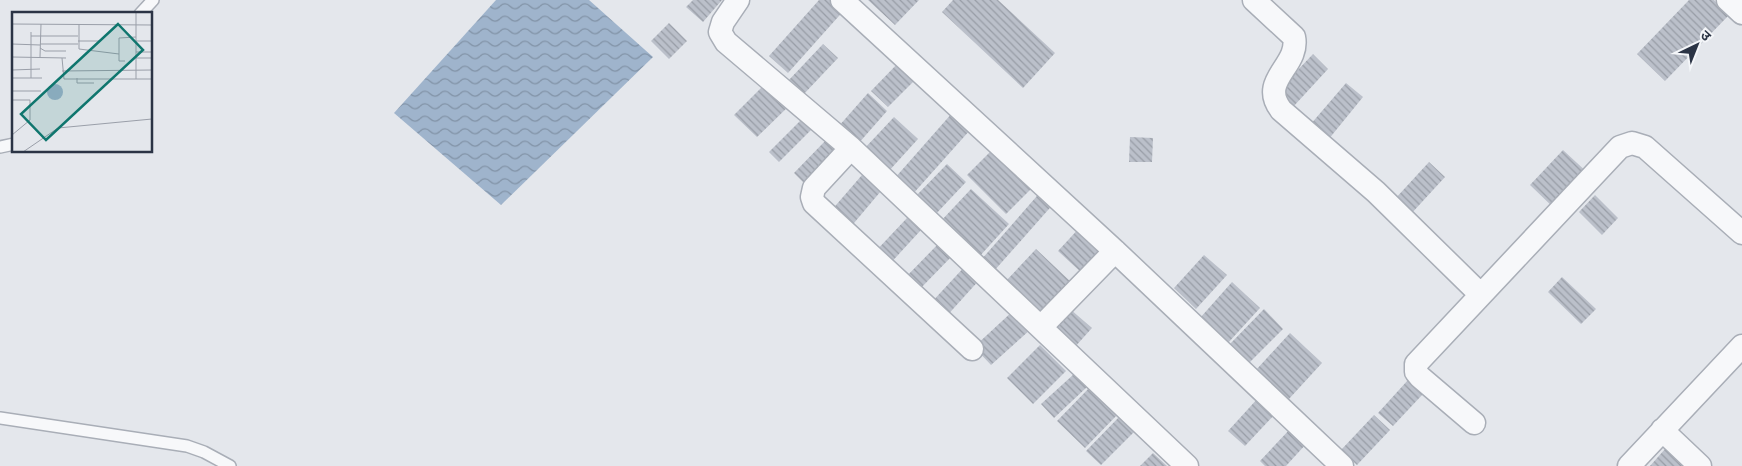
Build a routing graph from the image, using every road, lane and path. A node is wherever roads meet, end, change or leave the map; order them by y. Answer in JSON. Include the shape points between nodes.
{"nodes":[{"id":1,"x":153,"y":0,"type":"edge"},
{"id":2,"x":738,"y":0,"type":"edge"},
{"id":3,"x":842,"y":0,"type":"edge"},
{"id":4,"x":1254,"y":0,"type":"edge"},
{"id":5,"x":1728,"y":0,"type":"edge"},
{"id":6,"x":142,"y":12,"type":"edge"},
{"id":7,"x":1742,"y":13,"type":"edge"},
{"id":8,"x":852,"y":148,"type":"junction"},
{"id":9,"x":1742,"y":233,"type":"edge"},
{"id":10,"x":1115,"y":251,"type":"junction"},
{"id":11,"x":1480,"y":294,"type":"junction"},
{"id":12,"x":1041,"y":327,"type":"junction"},
{"id":13,"x":1742,"y":346,"type":"edge"},
{"id":14,"x":972,"y":349,"type":"dead end"},
{"id":15,"x":0,"y":418,"type":"edge"},
{"id":16,"x":1474,"y":423,"type":"dead end"},
{"id":17,"x":1662,"y":430,"type":"junction"},
{"id":18,"x":230,"y":466,"type":"edge"},
{"id":19,"x":1187,"y":466,"type":"edge"},
{"id":20,"x":1342,"y":466,"type":"edge"},
{"id":21,"x":1629,"y":466,"type":"edge"},
{"id":22,"x":1700,"y":466,"type":"edge"}],
"edges":[{"from":1,"to":6,"type":"lane"},
{"from":2,"to":8,"type":"street","via":[[720,32],[726,42]]},
{"from":3,"to":10,"type":"street"},
{"from":4,"to":11,"type":"street","via":[[1294,37],[1294,51],[1276,81],[1274,100],[1376,192]]},
{"from":5,"to":7,"type":"street"},
{"from":8,"to":12,"type":"street"},
{"from":8,"to":14,"type":"street","via":[[814,188],[814,203]]},
{"from":9,"to":11,"type":"street","via":[[1645,147],[1632,143],[1620,147]]},
{"from":10,"to":12,"type":"street"},
{"from":10,"to":20,"type":"street"},
{"from":11,"to":16,"type":"street","via":[[1416,364],[1420,377]]},
{"from":12,"to":19,"type":"street"},
{"from":13,"to":17,"type":"street"},
{"from":15,"to":18,"type":"lane","via":[[187,446]]},
{"from":17,"to":21,"type":"street"},
{"from":17,"to":22,"type":"street"}]}
